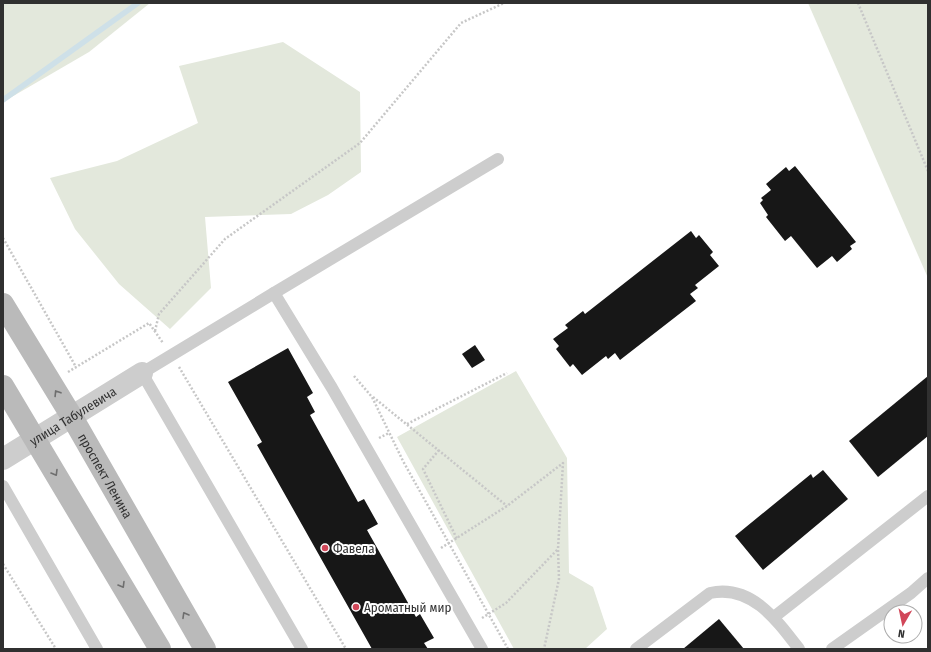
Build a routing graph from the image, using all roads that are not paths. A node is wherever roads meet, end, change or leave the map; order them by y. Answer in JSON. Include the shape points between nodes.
{"nodes":[{"id":1,"x":498,"y":159,"type":"dead end"},
{"id":2,"x":274,"y":293,"type":"junction"},
{"id":3,"x":3,"y":304,"type":"edge"},
{"id":4,"x":142,"y":373,"type":"junction"},
{"id":5,"x":3,"y":386,"type":"edge"},
{"id":6,"x":72,"y":417,"type":"junction"},
{"id":7,"x":35,"y":440,"type":"junction"},
{"id":8,"x":3,"y":459,"type":"edge"},
{"id":9,"x":3,"y":486,"type":"edge"},
{"id":10,"x":928,"y":496,"type":"edge"},
{"id":11,"x":928,"y":578,"type":"edge"},
{"id":12,"x":774,"y":616,"type":"junction"},
{"id":13,"x":96,"y":649,"type":"edge"},
{"id":14,"x":160,"y":649,"type":"edge"},
{"id":15,"x":204,"y":649,"type":"edge"},
{"id":16,"x":302,"y":649,"type":"edge"},
{"id":17,"x":482,"y":649,"type":"edge"},
{"id":18,"x":636,"y":649,"type":"edge"},
{"id":19,"x":799,"y":649,"type":"edge"},
{"id":20,"x":832,"y":649,"type":"edge"}],
"edges":[{"from":1,"to":2,"type":"lane"},
{"from":2,"to":4,"type":"lane"},
{"from":2,"to":17,"type":"lane","via":[[332,388]]},
{"from":6,"to":3,"type":"street","name":"проспект Ленина","one_way":true},
{"from":4,"to":6,"type":"street","name":"улица Табулевича"},
{"from":4,"to":16,"type":"lane"},
{"from":5,"to":7,"type":"street"},
{"from":6,"to":7,"type":"street","name":"улица Табулевича"},
{"from":15,"to":6,"type":"street","name":"проспект Ленина","one_way":true},
{"from":7,"to":8,"type":"street","name":"улица Табулевича"},
{"from":7,"to":14,"type":"street","one_way":true},
{"from":9,"to":13,"type":"lane"},
{"from":10,"to":12,"type":"lane"},
{"from":11,"to":20,"type":"lane"},
{"from":12,"to":18,"type":"lane","via":[[741,594],[723,590],[710,593]]},
{"from":12,"to":19,"type":"lane"}]}
